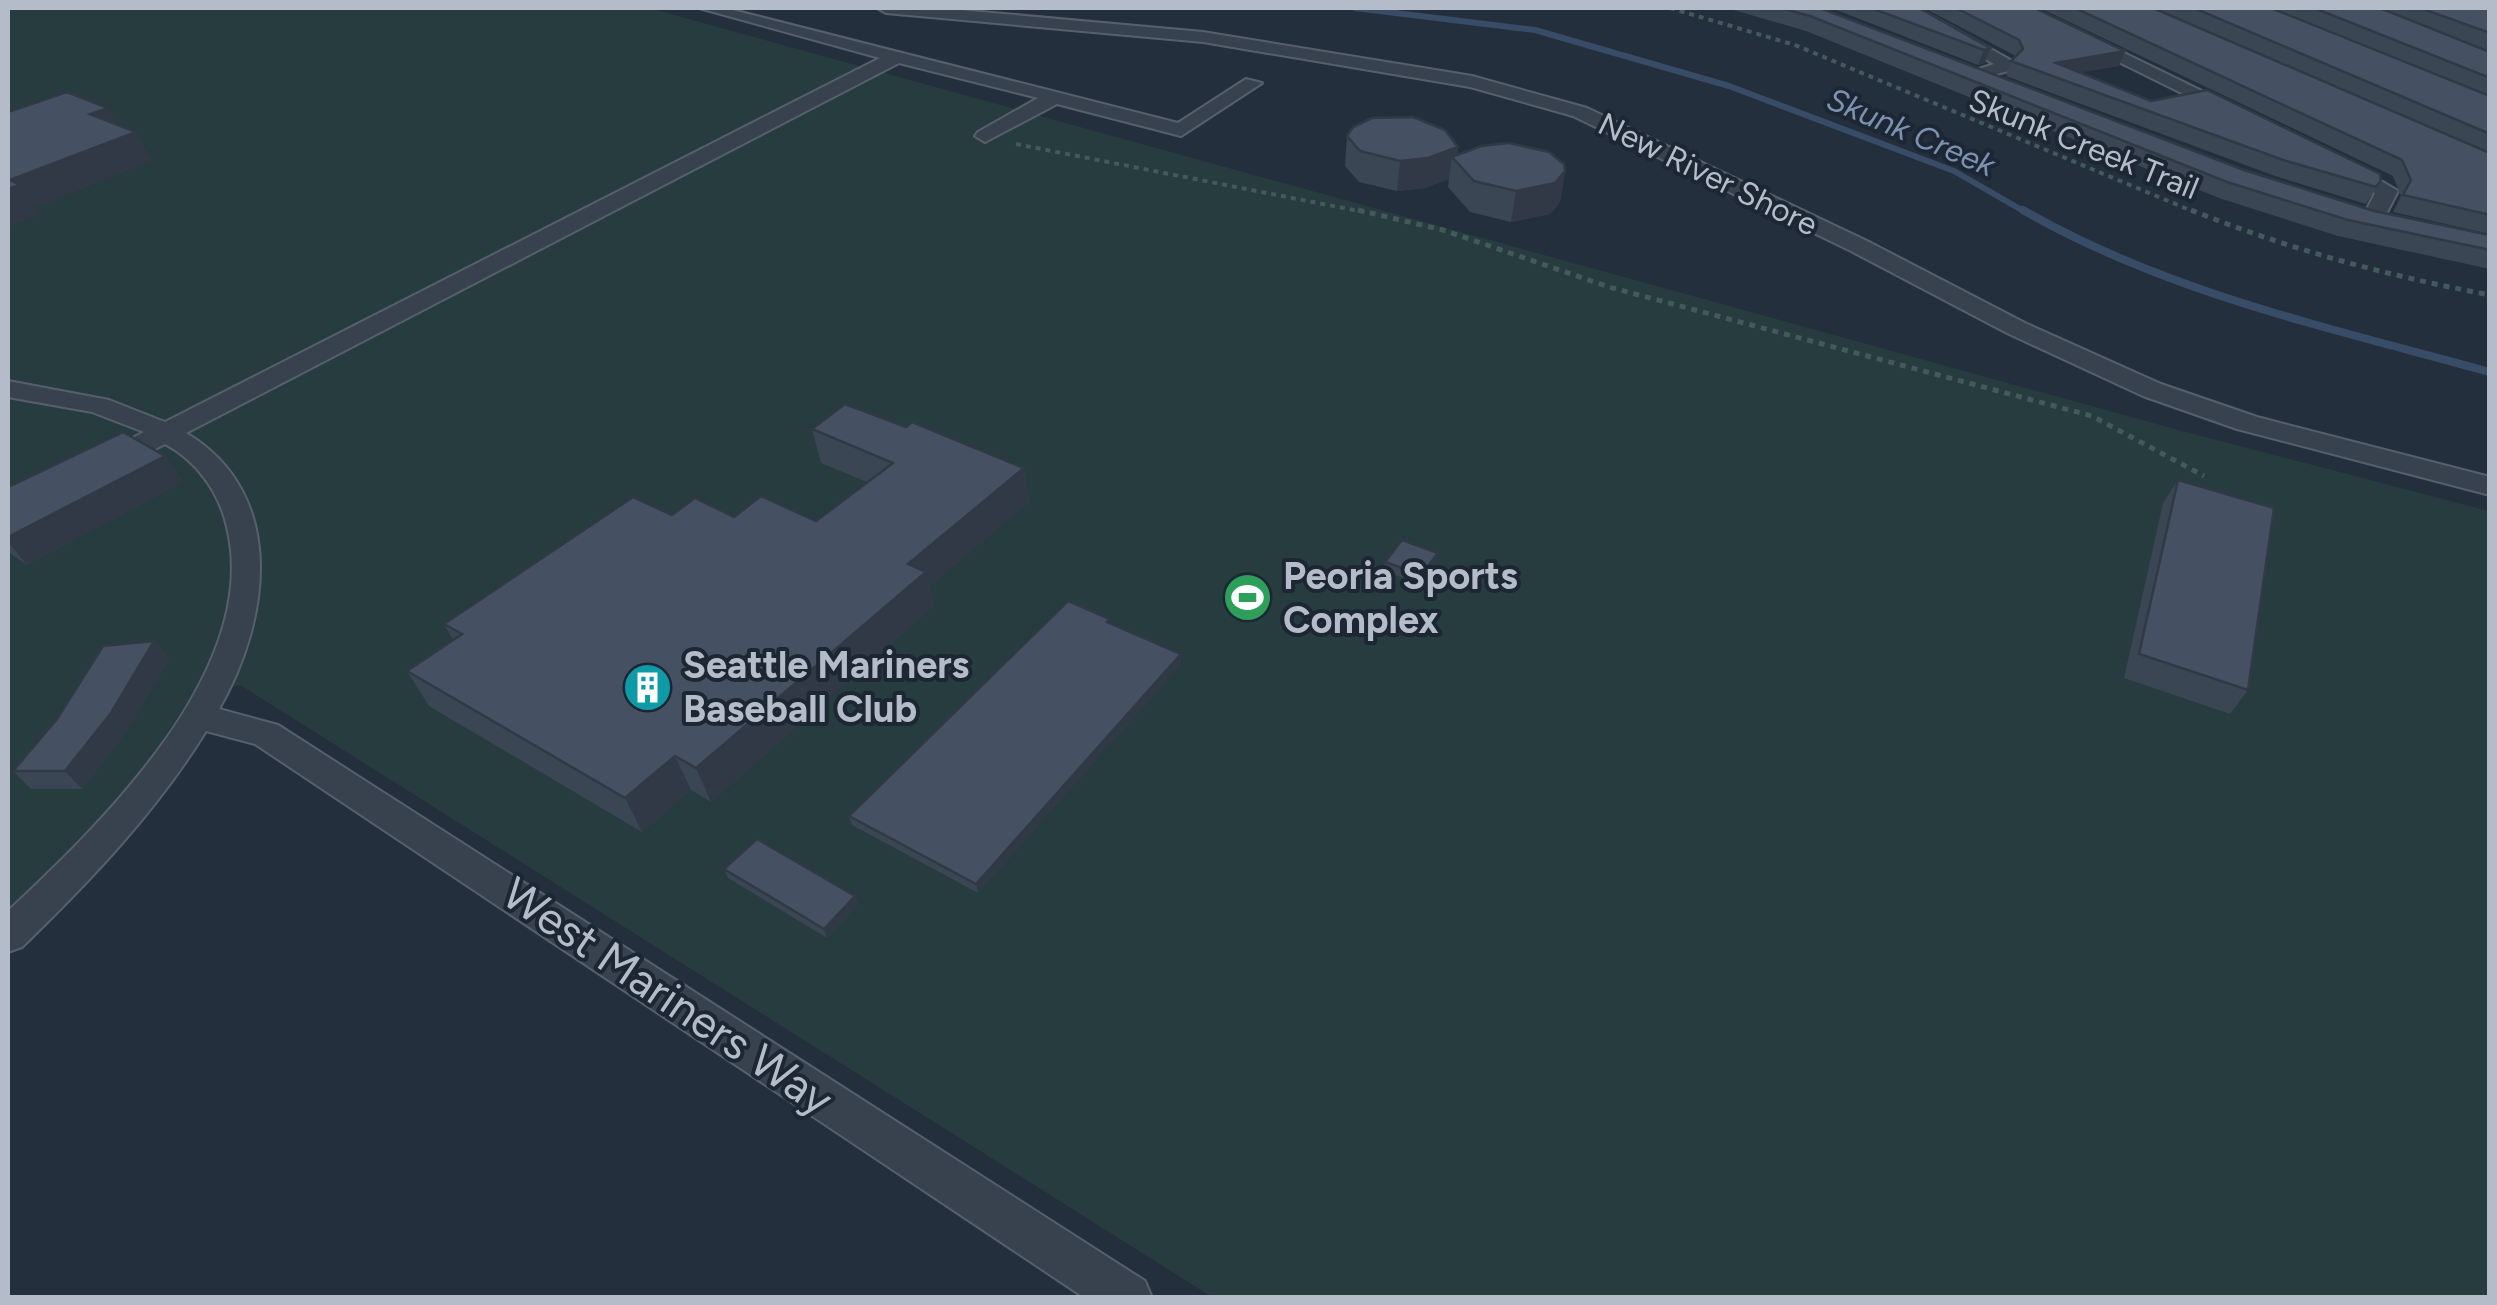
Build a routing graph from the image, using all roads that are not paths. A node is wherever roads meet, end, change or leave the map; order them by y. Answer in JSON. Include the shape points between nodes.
{"nodes":[{"id":1,"x":708,"y":8,"type":"edge"},
{"id":2,"x":886,"y":8,"type":"edge"},
{"id":3,"x":1905,"y":8,"type":"edge"},
{"id":4,"x":2019,"y":8,"type":"edge"},
{"id":5,"x":898,"y":56,"type":"junction"},
{"id":6,"x":1252,"y":83,"type":"dead end"},
{"id":7,"x":2011,"y":89,"type":"edge"},
{"id":8,"x":1055,"y":97,"type":"junction"},
{"id":9,"x":2250,"y":119,"type":"edge"},
{"id":10,"x":985,"y":136,"type":"road end"},
{"id":11,"x":2316,"y":152,"type":"edge"},
{"id":12,"x":2344,"y":210,"type":"edge"},
{"id":13,"x":8,"y":390,"type":"edge"},
{"id":14,"x":169,"y":432,"type":"junction"},
{"id":15,"x":80,"y":476,"type":"edge"},
{"id":16,"x":2490,"y":486,"type":"edge"},
{"id":17,"x":198,"y":716,"type":"junction"},
{"id":18,"x":8,"y":935,"type":"edge"},
{"id":19,"x":1128,"y":1298,"type":"edge"}],
"edges":[{"from":1,"to":5,"type":"street"},
{"from":2,"to":16,"type":"street","name":"New River Shore","via":[[1203,37],[1472,82],[1580,112],[2152,390],[2248,423]]},
{"from":3,"to":7,"type":"street","via":[[2004,62],[1969,73]]},
{"from":4,"to":9,"type":"street"},
{"from":5,"to":8,"type":"street"},
{"from":5,"to":14,"type":"street"},
{"from":6,"to":8,"type":"street","via":[[1181,130]]},
{"from":8,"to":10,"type":"street"},
{"from":11,"to":12,"type":"street","via":[[2383,184],[2382,221]]},
{"from":13,"to":14,"type":"street","via":[[104,406]]},
{"from":14,"to":15,"type":"street"},
{"from":14,"to":17,"type":"street","via":[[230,491],[248,548],[235,636]]},
{"from":17,"to":18,"type":"street","via":[[101,841]]},
{"from":17,"to":19,"type":"street","name":"West Mariners Way","via":[[266,734]]}]}
